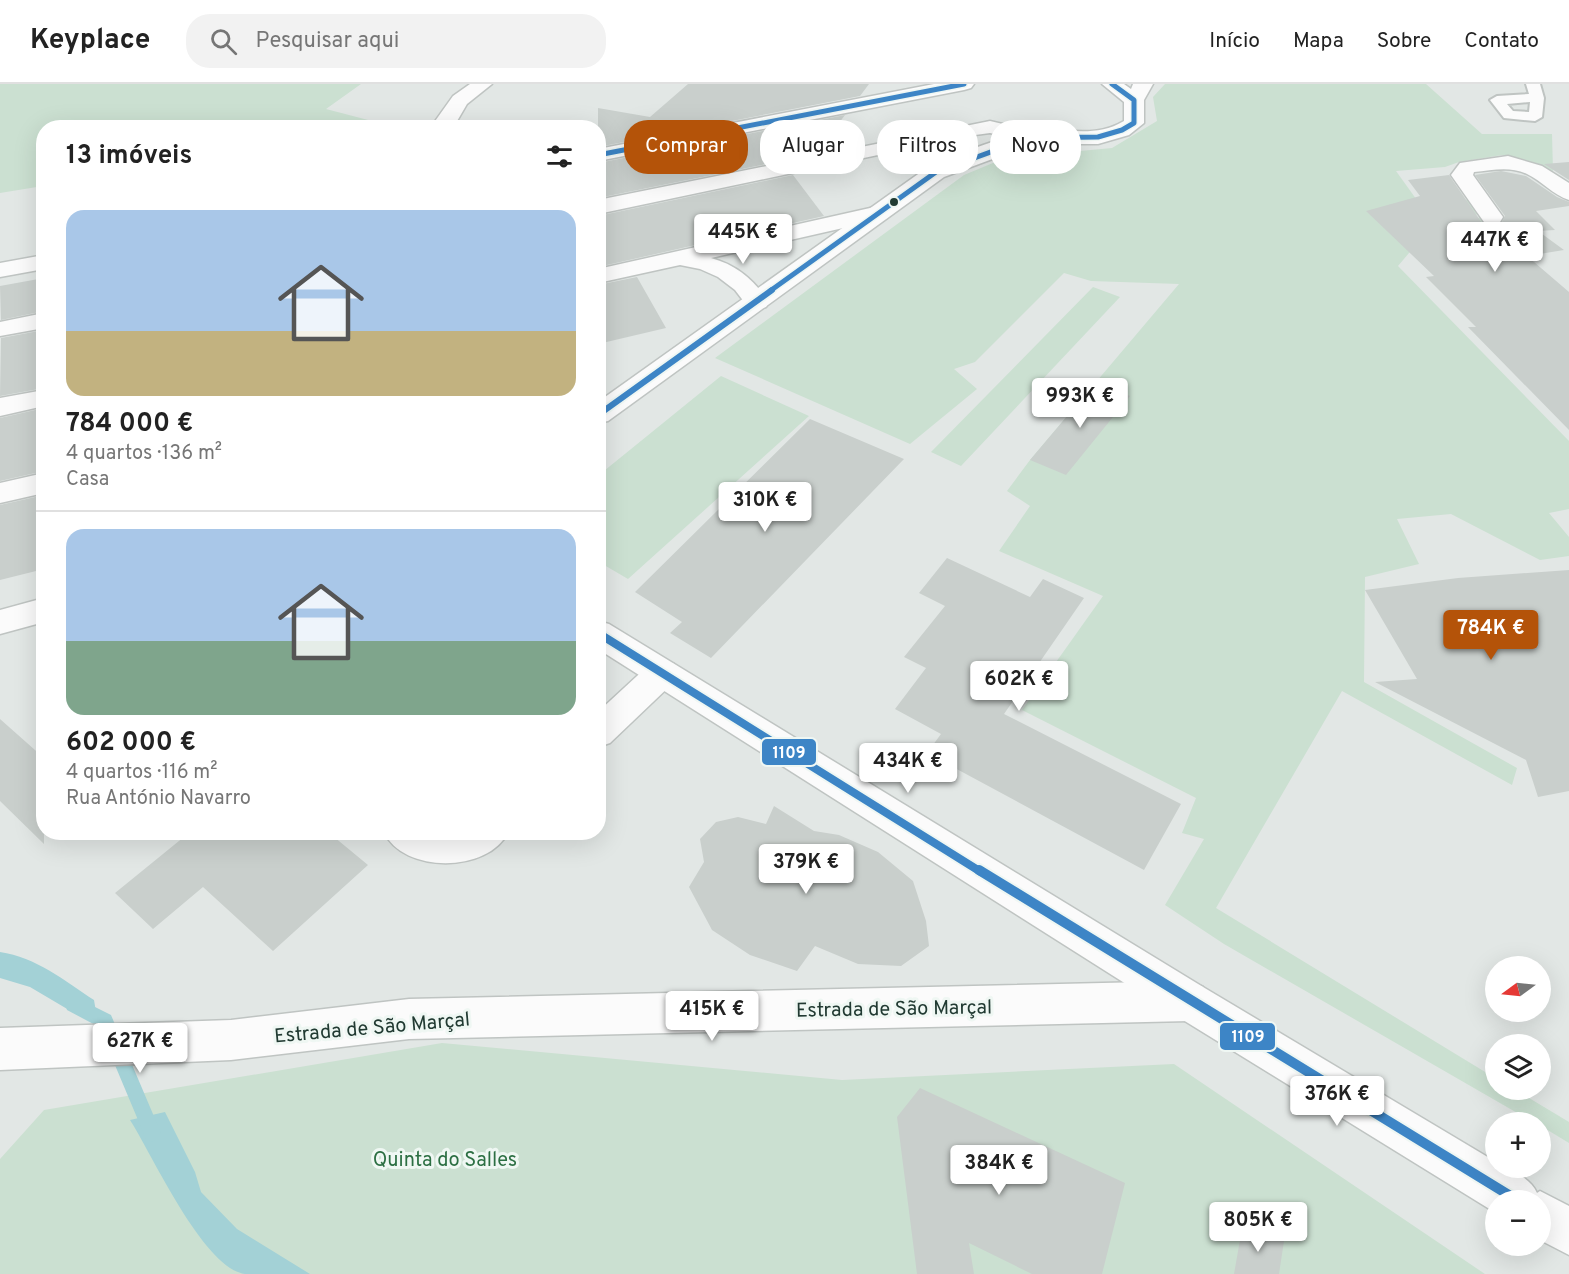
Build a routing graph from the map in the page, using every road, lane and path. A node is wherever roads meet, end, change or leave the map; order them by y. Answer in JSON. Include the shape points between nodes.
{"nodes":[{"id":1,"x":482,"y":84,"type":"edge"},
{"id":2,"x":964,"y":84,"type":"edge"},
{"id":3,"x":1112,"y":84,"type":"edge"},
{"id":4,"x":1533,"y":84,"type":"edge"},
{"id":5,"x":1138,"y":92,"type":"edge"},
{"id":6,"x":1537,"y":98,"type":"dead end"},
{"id":7,"x":446,"y":120,"type":"edge"},
{"id":8,"x":990,"y":127,"type":"edge"},
{"id":9,"x":1081,"y":138,"type":"edge"},
{"id":10,"x":990,"y":150,"type":"edge"},
{"id":11,"x":606,"y":153,"type":"edge"},
{"id":12,"x":1569,"y":193,"type":"edge"},
{"id":13,"x":606,"y":205,"type":"edge"},
{"id":14,"x":879,"y":213,"type":"junction"},
{"id":15,"x":1492,"y":217,"type":"dead end"},
{"id":16,"x":681,"y":258,"type":"junction"},
{"id":17,"x":36,"y":263,"type":"edge"},
{"id":18,"x":0,"y":270,"type":"edge"},
{"id":19,"x":606,"y":274,"type":"edge"},
{"id":20,"x":757,"y":302,"type":"junction"},
{"id":21,"x":36,"y":322,"type":"edge"},
{"id":22,"x":0,"y":329,"type":"edge"},
{"id":23,"x":36,"y":400,"type":"edge"},
{"id":24,"x":0,"y":407,"type":"edge"},
{"id":25,"x":606,"y":408,"type":"edge"},
{"id":26,"x":36,"y":485,"type":"edge"},
{"id":27,"x":0,"y":493,"type":"edge"},
{"id":28,"x":36,"y":612,"type":"edge"},
{"id":29,"x":0,"y":621,"type":"edge"},
{"id":30,"x":606,"y":638,"type":"edge"},
{"id":31,"x":662,"y":673,"type":"junction"},
{"id":32,"x":606,"y":726,"type":"edge"},
{"id":33,"x":413,"y":840,"type":"edge"},
{"id":34,"x":479,"y":840,"type":"edge"},
{"id":35,"x":1189,"y":1001,"type":"junction"},
{"id":36,"x":0,"y":1049,"type":"edge"},
{"id":37,"x":1501,"y":1190,"type":"edge"},
{"id":38,"x":1551,"y":1221,"type":"edge"},
{"id":39,"x":1569,"y":1232,"type":"edge"}],
"edges":[{"from":1,"to":7,"type":"street","via":[[460,100]]},
{"from":2,"to":11,"type":"street"},
{"from":3,"to":5,"type":"street"},
{"from":4,"to":6,"type":"lane"},
{"from":5,"to":9,"type":"street","via":[[1134,123],[1113,134]]},
{"from":8,"to":13,"type":"street"},
{"from":10,"to":14,"type":"street","via":[[936,172]]},
{"from":12,"to":15,"type":"street","via":[[1535,170],[1508,162],[1467,167],[1462,175]]},
{"from":14,"to":16,"type":"street"},
{"from":14,"to":20,"type":"street"},
{"from":16,"to":19,"type":"street"},
{"from":16,"to":20,"type":"street","via":[[716,266],[731,274]]},
{"from":17,"to":18,"type":"street"},
{"from":20,"to":25,"type":"street"},
{"from":21,"to":22,"type":"street"},
{"from":23,"to":24,"type":"street"},
{"from":26,"to":27,"type":"street"},
{"from":28,"to":29,"type":"street"},
{"from":30,"to":31,"type":"street"},
{"from":31,"to":32,"type":"street"},
{"from":31,"to":35,"type":"street"},
{"from":33,"to":34,"type":"street","via":[[435,848]]},
{"from":35,"to":36,"type":"street","name":"Estrada de São Marçal","via":[[409,1019],[231,1040]]},
{"from":35,"to":37,"type":"street"},
{"from":38,"to":39,"type":"street"}]}
